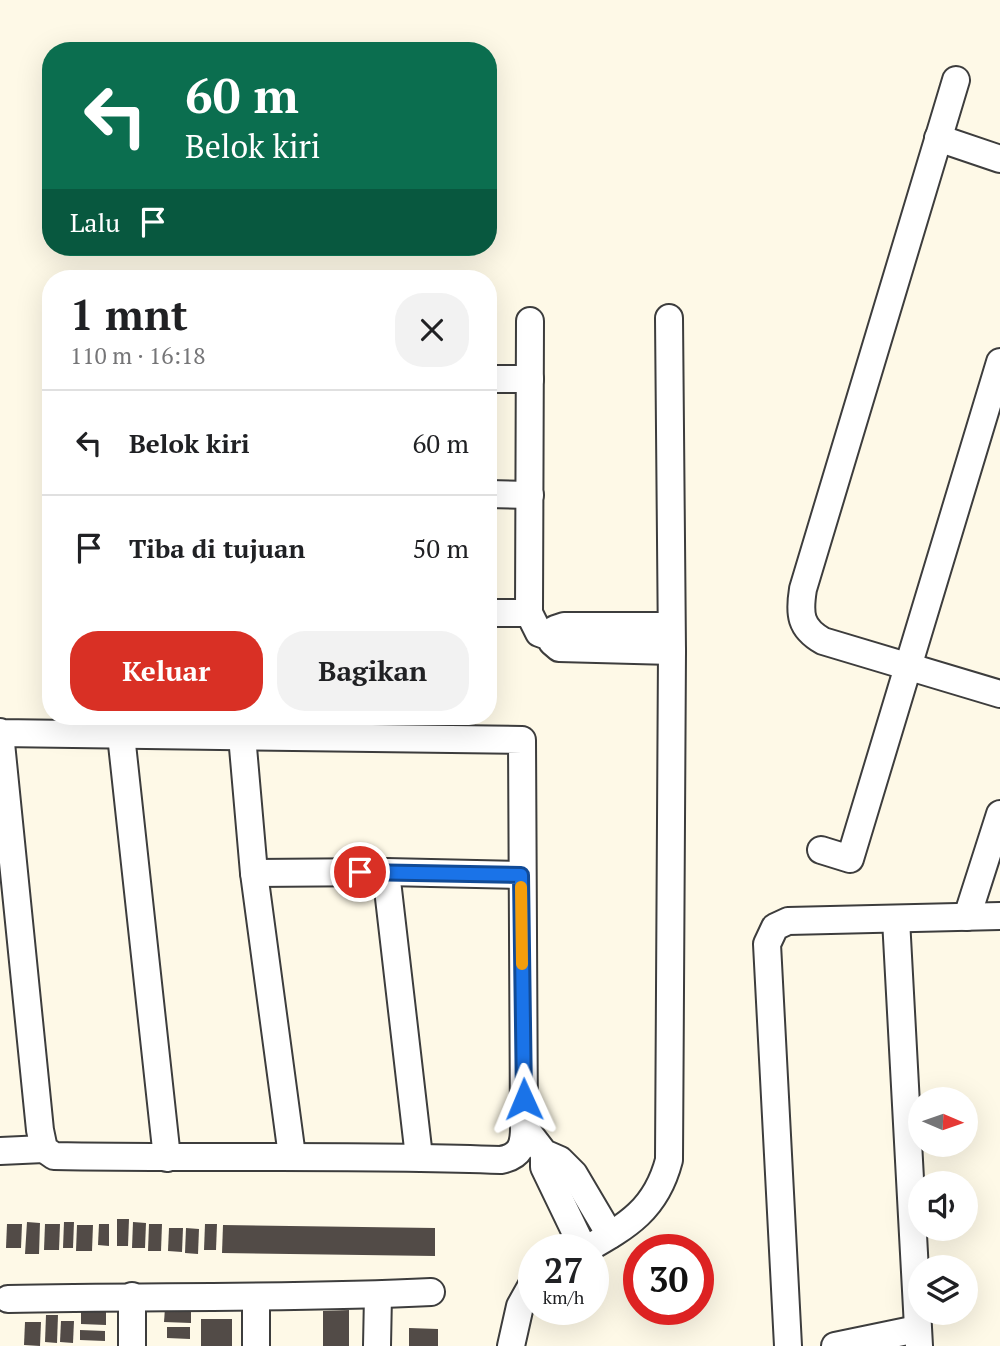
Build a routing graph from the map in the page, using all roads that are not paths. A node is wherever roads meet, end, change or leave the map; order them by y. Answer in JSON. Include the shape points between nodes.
{"nodes":[{"id":1,"x":956,"y":80,"type":"dead end"},
{"id":2,"x":938,"y":138,"type":"junction"},
{"id":3,"x":1000,"y":159,"type":"edge"},
{"id":4,"x":669,"y":318,"type":"dead end"},
{"id":5,"x":530,"y":321,"type":"dead end"},
{"id":6,"x":1000,"y":362,"type":"edge"},
{"id":7,"x":497,"y":379,"type":"edge"},
{"id":8,"x":530,"y":379,"type":"junction"},
{"id":9,"x":497,"y":494,"type":"edge"},
{"id":10,"x":530,"y":495,"type":"junction"},
{"id":11,"x":497,"y":613,"type":"edge"},
{"id":12,"x":528,"y":614,"type":"junction"},
{"id":13,"x":672,"y":638,"type":"junction"},
{"id":14,"x":908,"y":666,"type":"junction"},
{"id":15,"x":1000,"y":694,"type":"edge"},
{"id":16,"x":0,"y":733,"type":"edge"},
{"id":17,"x":121,"y":735,"type":"junction"},
{"id":18,"x":242,"y":736,"type":"junction"},
{"id":19,"x":999,"y":822,"type":"edge"},
{"id":20,"x":821,"y":850,"type":"dead end"},
{"id":21,"x":386,"y":872,"type":"junction"},
{"id":22,"x":254,"y":873,"type":"junction"},
{"id":23,"x":521,"y":875,"type":"junction"},
{"id":24,"x":1000,"y":916,"type":"edge"},
{"id":25,"x":967,"y":917,"type":"junction"},
{"id":26,"x":896,"y":919,"type":"junction"},
{"id":27,"x":524,"y":1127,"type":"junction"},
{"id":28,"x":44,"y":1149,"type":"junction"},
{"id":29,"x":0,"y":1151,"type":"edge"},
{"id":30,"x":544,"y":1153,"type":"junction"},
{"id":31,"x":292,"y":1156,"type":"junction"},
{"id":32,"x":419,"y":1157,"type":"junction"},
{"id":33,"x":167,"y":1158,"type":"junction"},
{"id":34,"x":576,"y":1234,"type":"edge"},
{"id":35,"x":610,"y":1235,"type":"joint"},
{"id":36,"x":431,"y":1292,"type":"dead end"},
{"id":37,"x":378,"y":1295,"type":"junction"},
{"id":38,"x":132,"y":1296,"type":"junction"},
{"id":39,"x":256,"y":1298,"type":"junction"},
{"id":40,"x":8,"y":1299,"type":"dead end"},
{"id":41,"x":518,"y":1315,"type":"edge"},
{"id":42,"x":918,"y":1338,"type":"edge"},
{"id":43,"x":132,"y":1346,"type":"edge"},
{"id":44,"x":256,"y":1346,"type":"edge"},
{"id":45,"x":377,"y":1346,"type":"edge"},
{"id":46,"x":511,"y":1346,"type":"edge"},
{"id":47,"x":788,"y":1346,"type":"edge"},
{"id":48,"x":835,"y":1346,"type":"edge"}],
"edges":[{"from":1,"to":2,"type":"street"},
{"from":2,"to":3,"type":"street"},
{"from":2,"to":14,"type":"street","via":[[801,601],[808,633]]},
{"from":4,"to":13,"type":"street"},
{"from":5,"to":8,"type":"street"},
{"from":6,"to":14,"type":"street"},
{"from":7,"to":8,"type":"street"},
{"from":8,"to":10,"type":"street"},
{"from":9,"to":10,"type":"street"},
{"from":10,"to":12,"type":"street"},
{"from":11,"to":12,"type":"street"},
{"from":12,"to":13,"type":"street","via":[[539,633],[550,636],[564,626]]},
{"from":13,"to":35,"type":"street","via":[[669,1160],[655,1197]]},
{"from":14,"to":15,"type":"street"},
{"from":14,"to":20,"type":"street","via":[[850,859]]},
{"from":16,"to":17,"type":"street"},
{"from":16,"to":28,"type":"street"},
{"from":17,"to":18,"type":"street"},
{"from":17,"to":33,"type":"street"},
{"from":18,"to":22,"type":"street"},
{"from":18,"to":23,"type":"street","via":[[522,740]]},
{"from":19,"to":25,"type":"street"},
{"from":21,"to":22,"type":"street"},
{"from":21,"to":23,"type":"street"},
{"from":21,"to":32,"type":"street"},
{"from":22,"to":31,"type":"street"},
{"from":23,"to":27,"type":"street"},
{"from":24,"to":25,"type":"street"},
{"from":25,"to":26,"type":"street"},
{"from":26,"to":42,"type":"street"},
{"from":26,"to":47,"type":"street","via":[[788,921],[775,928],[767,944]]},
{"from":27,"to":30,"type":"street"},
{"from":27,"to":32,"type":"street","via":[[524,1145],[512,1158]]},
{"from":28,"to":29,"type":"street"},
{"from":28,"to":33,"type":"street","via":[[54,1156]]},
{"from":30,"to":34,"type":"street","via":[[544,1167]]},
{"from":30,"to":35,"type":"street","via":[[574,1174]]},
{"from":31,"to":32,"type":"street"},
{"from":31,"to":33,"type":"street"},
{"from":36,"to":37,"type":"street"},
{"from":37,"to":39,"type":"street"},
{"from":37,"to":45,"type":"street"},
{"from":38,"to":39,"type":"street"},
{"from":38,"to":40,"type":"street"},
{"from":38,"to":43,"type":"street"},
{"from":39,"to":44,"type":"street"},
{"from":41,"to":46,"type":"street"},
{"from":42,"to":48,"type":"street"}]}
